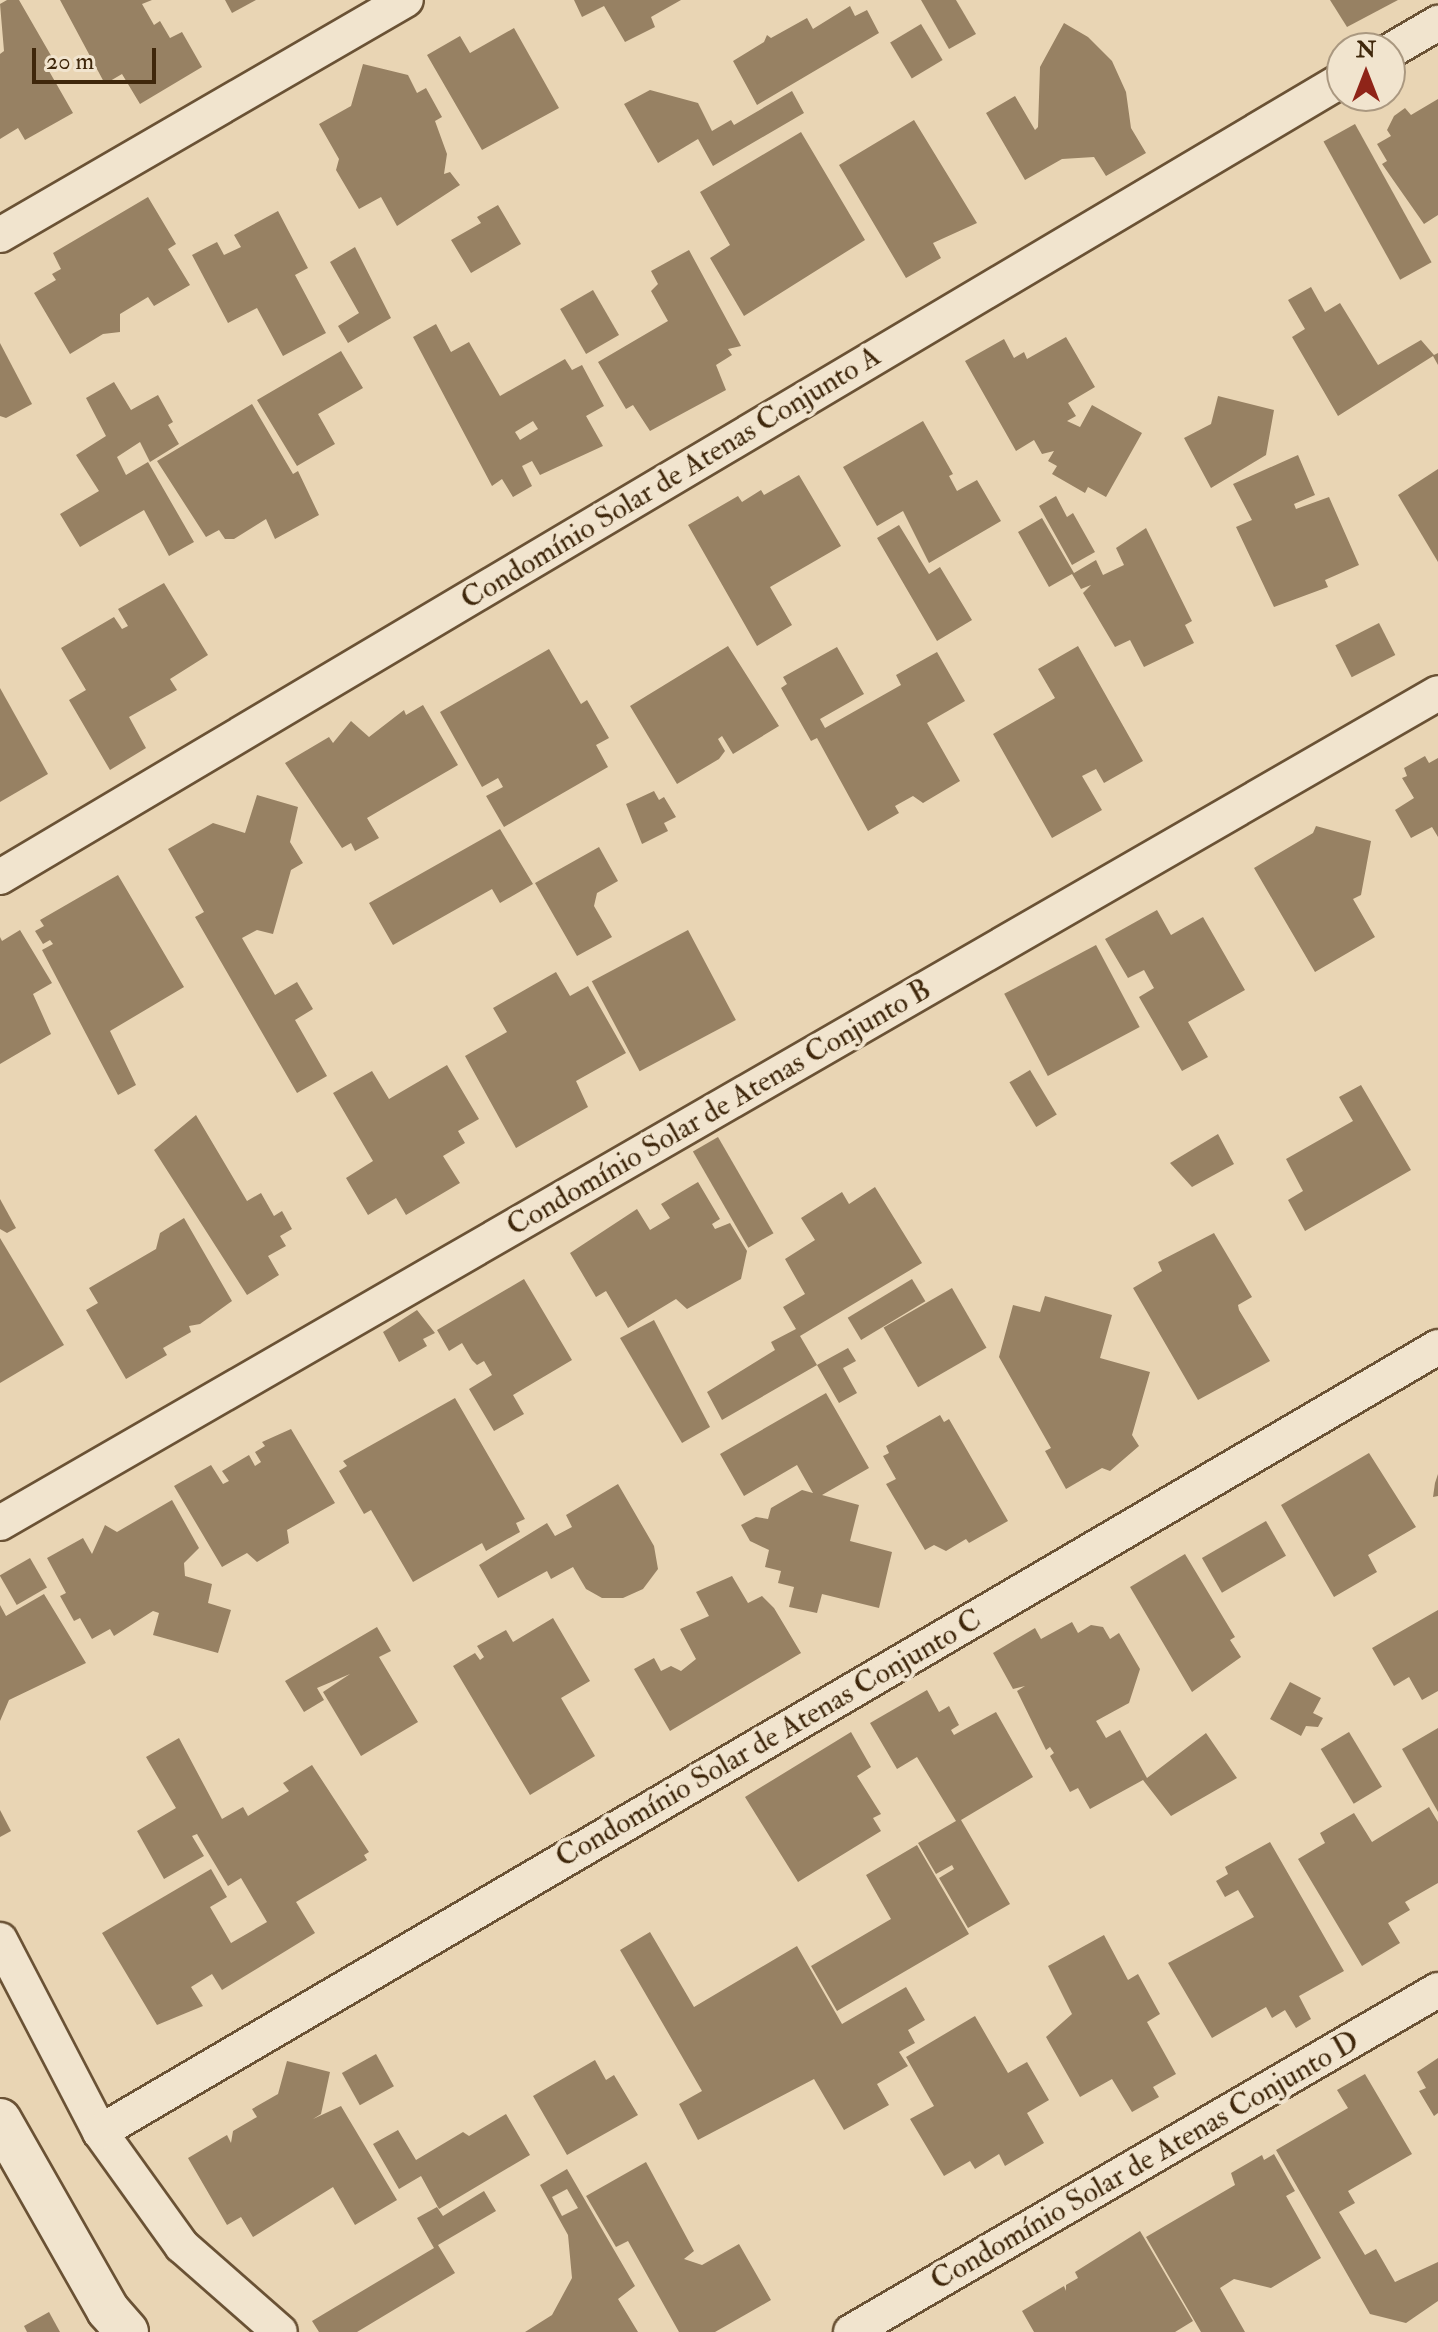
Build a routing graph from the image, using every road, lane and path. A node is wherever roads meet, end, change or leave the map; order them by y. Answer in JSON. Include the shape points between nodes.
{"nodes":[{"id":1,"x":406,"y":0,"type":"edge"},
{"id":2,"x":1438,"y":23,"type":"edge"},
{"id":3,"x":1406,"y":42,"type":"edge"},
{"id":4,"x":1326,"y":90,"type":"edge"},
{"id":5,"x":0,"y":235,"type":"edge"},
{"id":6,"x":1438,"y":693,"type":"edge"},
{"id":7,"x":0,"y":877,"type":"edge"},
{"id":8,"x":1438,"y":1347,"type":"edge"},
{"id":9,"x":0,"y":1523,"type":"edge"},
{"id":10,"x":0,"y":1940,"type":"edge"},
{"id":11,"x":1438,"y":1990,"type":"edge"},
{"id":12,"x":0,"y":2120,"type":"edge"},
{"id":13,"x":100,"y":2132,"type":"junction"},
{"id":14,"x":127,"y":2332,"type":"edge"},
{"id":15,"x":280,"y":2332,"type":"edge"},
{"id":16,"x":851,"y":2332,"type":"edge"}],
"edges":[{"from":1,"to":5,"type":"street"},
{"from":2,"to":3,"type":"street"},
{"from":4,"to":7,"type":"street","name":"Condomínio Solar de Atenas Conjunto A"},
{"from":6,"to":9,"type":"street","name":"Condomínio Solar de Atenas Conjunto B"},
{"from":8,"to":13,"type":"street","name":"Condomínio Solar de Atenas Conjunto C"},
{"from":10,"to":13,"type":"street"},
{"from":11,"to":16,"type":"street","name":"Condomínio Solar de Atenas Conjunto D"},
{"from":12,"to":14,"type":"street","via":[[108,2310]]},
{"from":13,"to":15,"type":"street","via":[[182,2246]]}]}
